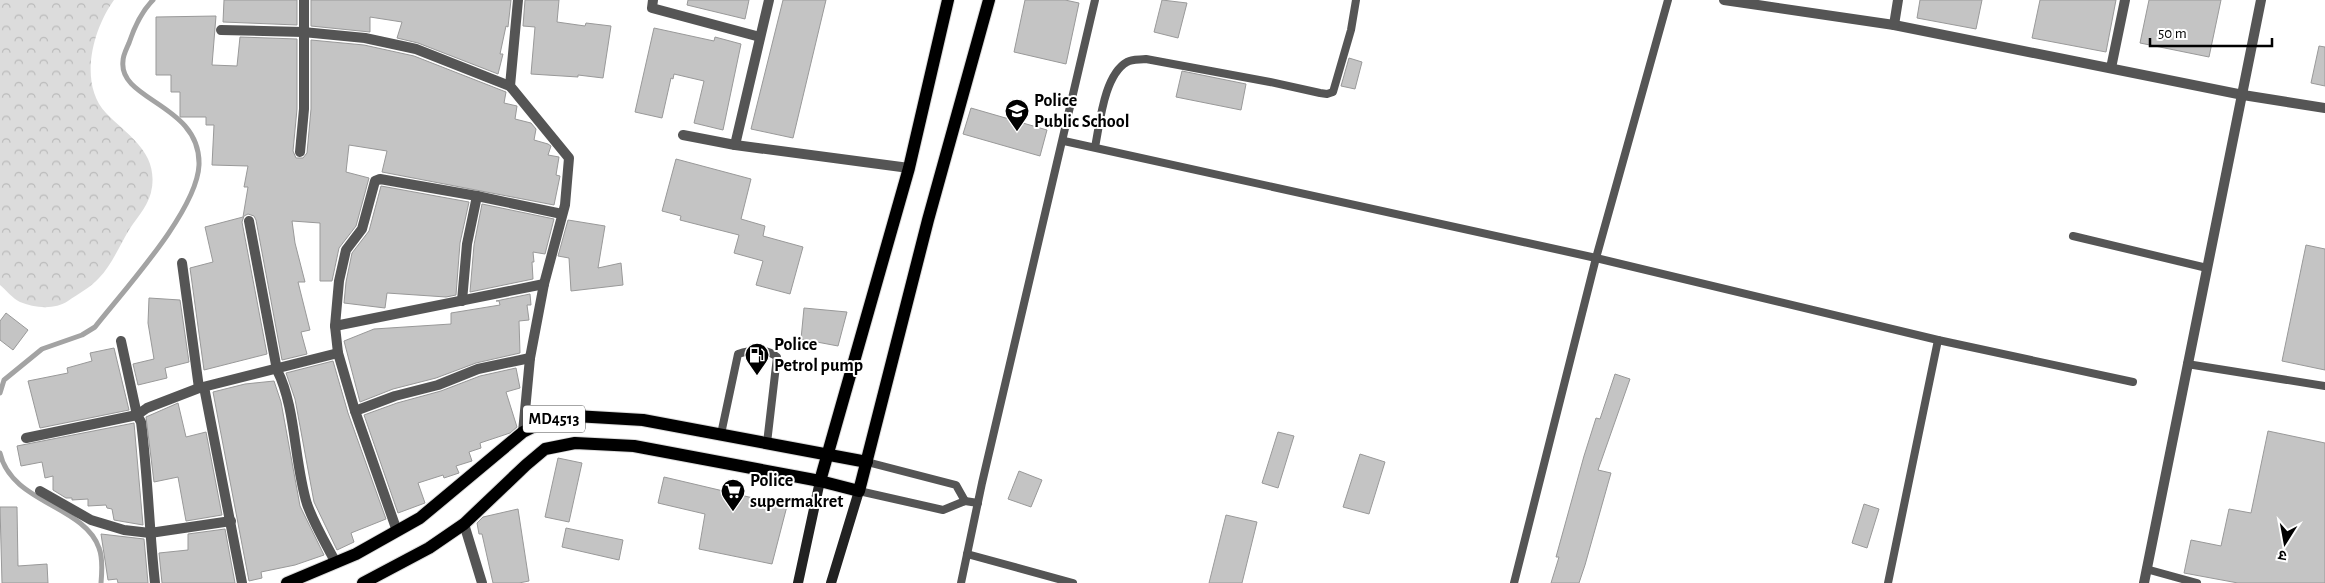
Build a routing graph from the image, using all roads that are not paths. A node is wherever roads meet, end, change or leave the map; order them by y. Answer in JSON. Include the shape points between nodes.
{"nodes":[{"id":1,"x":304,"y":0,"type":"edge"},
{"id":2,"x":518,"y":0,"type":"edge"},
{"id":3,"x":653,"y":0,"type":"edge"},
{"id":4,"x":769,"y":0,"type":"edge"},
{"id":5,"x":948,"y":0,"type":"edge"},
{"id":6,"x":989,"y":0,"type":"edge"},
{"id":7,"x":1095,"y":0,"type":"edge"},
{"id":8,"x":1356,"y":0,"type":"edge"},
{"id":9,"x":1668,"y":0,"type":"edge"},
{"id":10,"x":1724,"y":0,"type":"edge"},
{"id":11,"x":1898,"y":0,"type":"edge"},
{"id":12,"x":2125,"y":0,"type":"edge"},
{"id":13,"x":2261,"y":0,"type":"edge"},
{"id":14,"x":1894,"y":25,"type":"junction"},
{"id":15,"x":221,"y":30,"type":"dead end"},
{"id":16,"x":303,"y":32,"type":"junction"},
{"id":17,"x":760,"y":37,"type":"junction"},
{"id":18,"x":2112,"y":68,"type":"junction"},
{"id":19,"x":510,"y":86,"type":"junction"},
{"id":20,"x":2242,"y":95,"type":"junction"},
{"id":21,"x":2325,"y":108,"type":"edge"},
{"id":22,"x":683,"y":135,"type":"dead end"},
{"id":23,"x":1064,"y":141,"type":"junction"},
{"id":24,"x":735,"y":145,"type":"junction"},
{"id":25,"x":1095,"y":147,"type":"junction"},
{"id":26,"x":300,"y":152,"type":"dead end"},
{"id":27,"x":909,"y":168,"type":"junction"},
{"id":28,"x":477,"y":196,"type":"junction"},
{"id":29,"x":562,"y":214,"type":"junction"},
{"id":30,"x":249,"y":221,"type":"dead end"},
{"id":31,"x":2073,"y":236,"type":"dead end"},
{"id":32,"x":1596,"y":258,"type":"junction"},
{"id":33,"x":182,"y":263,"type":"dead end"},
{"id":34,"x":2207,"y":268,"type":"junction"},
{"id":35,"x":544,"y":284,"type":"junction"},
{"id":36,"x":462,"y":302,"type":"junction"},
{"id":37,"x":335,"y":326,"type":"junction"},
{"id":38,"x":1938,"y":340,"type":"junction"},
{"id":39,"x":121,"y":341,"type":"dead end"},
{"id":40,"x":338,"y":353,"type":"junction"},
{"id":41,"x":530,"y":358,"type":"junction"},
{"id":42,"x":2187,"y":364,"type":"junction"},
{"id":43,"x":277,"y":370,"type":"junction"},
{"id":44,"x":2132,"y":382,"type":"dead end"},
{"id":45,"x":2325,"y":386,"type":"edge"},
{"id":46,"x":201,"y":387,"type":"junction"},
{"id":47,"x":355,"y":411,"type":"junction"},
{"id":48,"x":137,"y":415,"type":"junction"},
{"id":49,"x":523,"y":432,"type":"junction"},
{"id":50,"x":721,"y":434,"type":"junction"},
{"id":51,"x":26,"y":438,"type":"dead end"},
{"id":52,"x":767,"y":443,"type":"junction"},
{"id":53,"x":827,"y":455,"type":"junction"},
{"id":54,"x":866,"y":462,"type":"junction"},
{"id":55,"x":820,"y":481,"type":"junction"},
{"id":56,"x":40,"y":491,"type":"dead end"},
{"id":57,"x":859,"y":491,"type":"junction"},
{"id":58,"x":966,"y":501,"type":"junction"},
{"id":59,"x":978,"y":503,"type":"junction"},
{"id":60,"x":230,"y":521,"type":"junction"},
{"id":61,"x":464,"y":524,"type":"junction"},
{"id":62,"x":397,"y":531,"type":"junction"},
{"id":63,"x":150,"y":533,"type":"junction"},
{"id":64,"x":967,"y":554,"type":"junction"},
{"id":65,"x":336,"y":563,"type":"junction"},
{"id":66,"x":2146,"y":569,"type":"junction"},
{"id":67,"x":155,"y":583,"type":"edge"},
{"id":68,"x":242,"y":583,"type":"edge"},
{"id":69,"x":287,"y":583,"type":"edge"},
{"id":70,"x":363,"y":583,"type":"edge"},
{"id":71,"x":482,"y":583,"type":"edge"},
{"id":72,"x":798,"y":583,"type":"edge"},
{"id":73,"x":831,"y":583,"type":"edge"},
{"id":74,"x":961,"y":583,"type":"edge"},
{"id":75,"x":1073,"y":583,"type":"edge"},
{"id":76,"x":1514,"y":583,"type":"edge"},
{"id":77,"x":1888,"y":583,"type":"edge"},
{"id":78,"x":2144,"y":583,"type":"edge"},
{"id":79,"x":2197,"y":583,"type":"edge"}],
"edges":[{"from":1,"to":16,"type":"street"},
{"from":2,"to":19,"type":"street"},
{"from":3,"to":17,"type":"street","via":[[652,8]]},
{"from":4,"to":17,"type":"street"},
{"from":5,"to":27,"type":"main road"},
{"from":6,"to":54,"type":"main road"},
{"from":7,"to":23,"type":"lane"},
{"from":8,"to":25,"type":"lane","via":[[1351,30],[1332,92],[1320,93],[1146,59],[1129,61],[1118,68],[1106,93]]},
{"from":9,"to":32,"type":"lane"},
{"from":10,"to":14,"type":"street"},
{"from":11,"to":14,"type":"street"},
{"from":12,"to":18,"type":"street"},
{"from":13,"to":20,"type":"street"},
{"from":14,"to":18,"type":"street"},
{"from":15,"to":16,"type":"street"},
{"from":16,"to":19,"type":"street","via":[[365,38],[416,50]]},
{"from":16,"to":26,"type":"street","via":[[304,109]]},
{"from":17,"to":24,"type":"street"},
{"from":18,"to":20,"type":"street"},
{"from":19,"to":29,"type":"street","via":[[569,158]]},
{"from":20,"to":21,"type":"street"},
{"from":20,"to":34,"type":"street"},
{"from":22,"to":24,"type":"street"},
{"from":23,"to":25,"type":"lane"},
{"from":23,"to":59,"type":"lane"},
{"from":24,"to":27,"type":"street"},
{"from":25,"to":32,"type":"lane"},
{"from":27,"to":53,"type":"main road"},
{"from":28,"to":29,"type":"street"},
{"from":28,"to":36,"type":"street","via":[[467,244]]},
{"from":28,"to":37,"type":"street","via":[[380,179],[375,182],[362,229],[346,250]]},
{"from":29,"to":35,"type":"street"},
{"from":30,"to":43,"type":"street"},
{"from":31,"to":34,"type":"lane"},
{"from":32,"to":38,"type":"lane"},
{"from":32,"to":76,"type":"lane"},
{"from":33,"to":46,"type":"street"},
{"from":34,"to":42,"type":"street"},
{"from":35,"to":36,"type":"street","via":[[500,291]]},
{"from":35,"to":41,"type":"street"},
{"from":36,"to":37,"type":"street"},
{"from":37,"to":40,"type":"street"},
{"from":38,"to":44,"type":"lane"},
{"from":38,"to":77,"type":"lane"},
{"from":39,"to":48,"type":"street"},
{"from":40,"to":43,"type":"street"},
{"from":40,"to":47,"type":"street"},
{"from":41,"to":47,"type":"street","via":[[478,369]]},
{"from":41,"to":49,"type":"street"},
{"from":42,"to":45,"type":"lane"},
{"from":42,"to":66,"type":"street"},
{"from":43,"to":46,"type":"street"},
{"from":43,"to":65,"type":"street","via":[[284,383],[307,504]]},
{"from":46,"to":48,"type":"street"},
{"from":46,"to":60,"type":"street"},
{"from":47,"to":62,"type":"street"},
{"from":48,"to":51,"type":"street"},
{"from":48,"to":63,"type":"street","via":[[141,422],[148,484]]},
{"from":49,"to":50,"type":"main road","number":"MD4513","via":[[547,420],[576,416],[643,420]]},
{"from":49,"to":62,"type":"main road","number":"MD4513","via":[[420,518]]},
{"from":50,"to":52,"type":"main road","number":"MD4513"},
{"from":50,"to":52,"type":"lane","via":[[738,354],[748,351],[772,353],[777,357]]},
{"from":52,"to":53,"type":"main road","number":"MD4513"},
{"from":53,"to":54,"type":"main road","number":"MD4513"},
{"from":53,"to":55,"type":"main road"},
{"from":54,"to":57,"type":"main road"},
{"from":54,"to":58,"type":"lane","via":[[956,485]]},
{"from":55,"to":57,"type":"main road","number":"MD4513"},
{"from":55,"to":61,"type":"main road","number":"MD4513","via":[[634,446],[575,443],[545,449]]},
{"from":55,"to":72,"type":"main road"},
{"from":56,"to":63,"type":"street","via":[[91,520],[124,530]]},
{"from":57,"to":58,"type":"lane","via":[[944,510]]},
{"from":57,"to":73,"type":"main road"},
{"from":58,"to":59,"type":"lane"},
{"from":59,"to":64,"type":"lane"},
{"from":60,"to":63,"type":"street"},
{"from":60,"to":68,"type":"street"},
{"from":61,"to":70,"type":"main road","number":"MD4513","via":[[429,548]]},
{"from":61,"to":71,"type":"street"},
{"from":62,"to":65,"type":"main road","number":"MD4513"},
{"from":63,"to":67,"type":"street"},
{"from":64,"to":74,"type":"lane"},
{"from":64,"to":75,"type":"lane"},
{"from":65,"to":69,"type":"main road","number":"MD4513"},
{"from":66,"to":78,"type":"street"},
{"from":66,"to":79,"type":"lane"}]}
